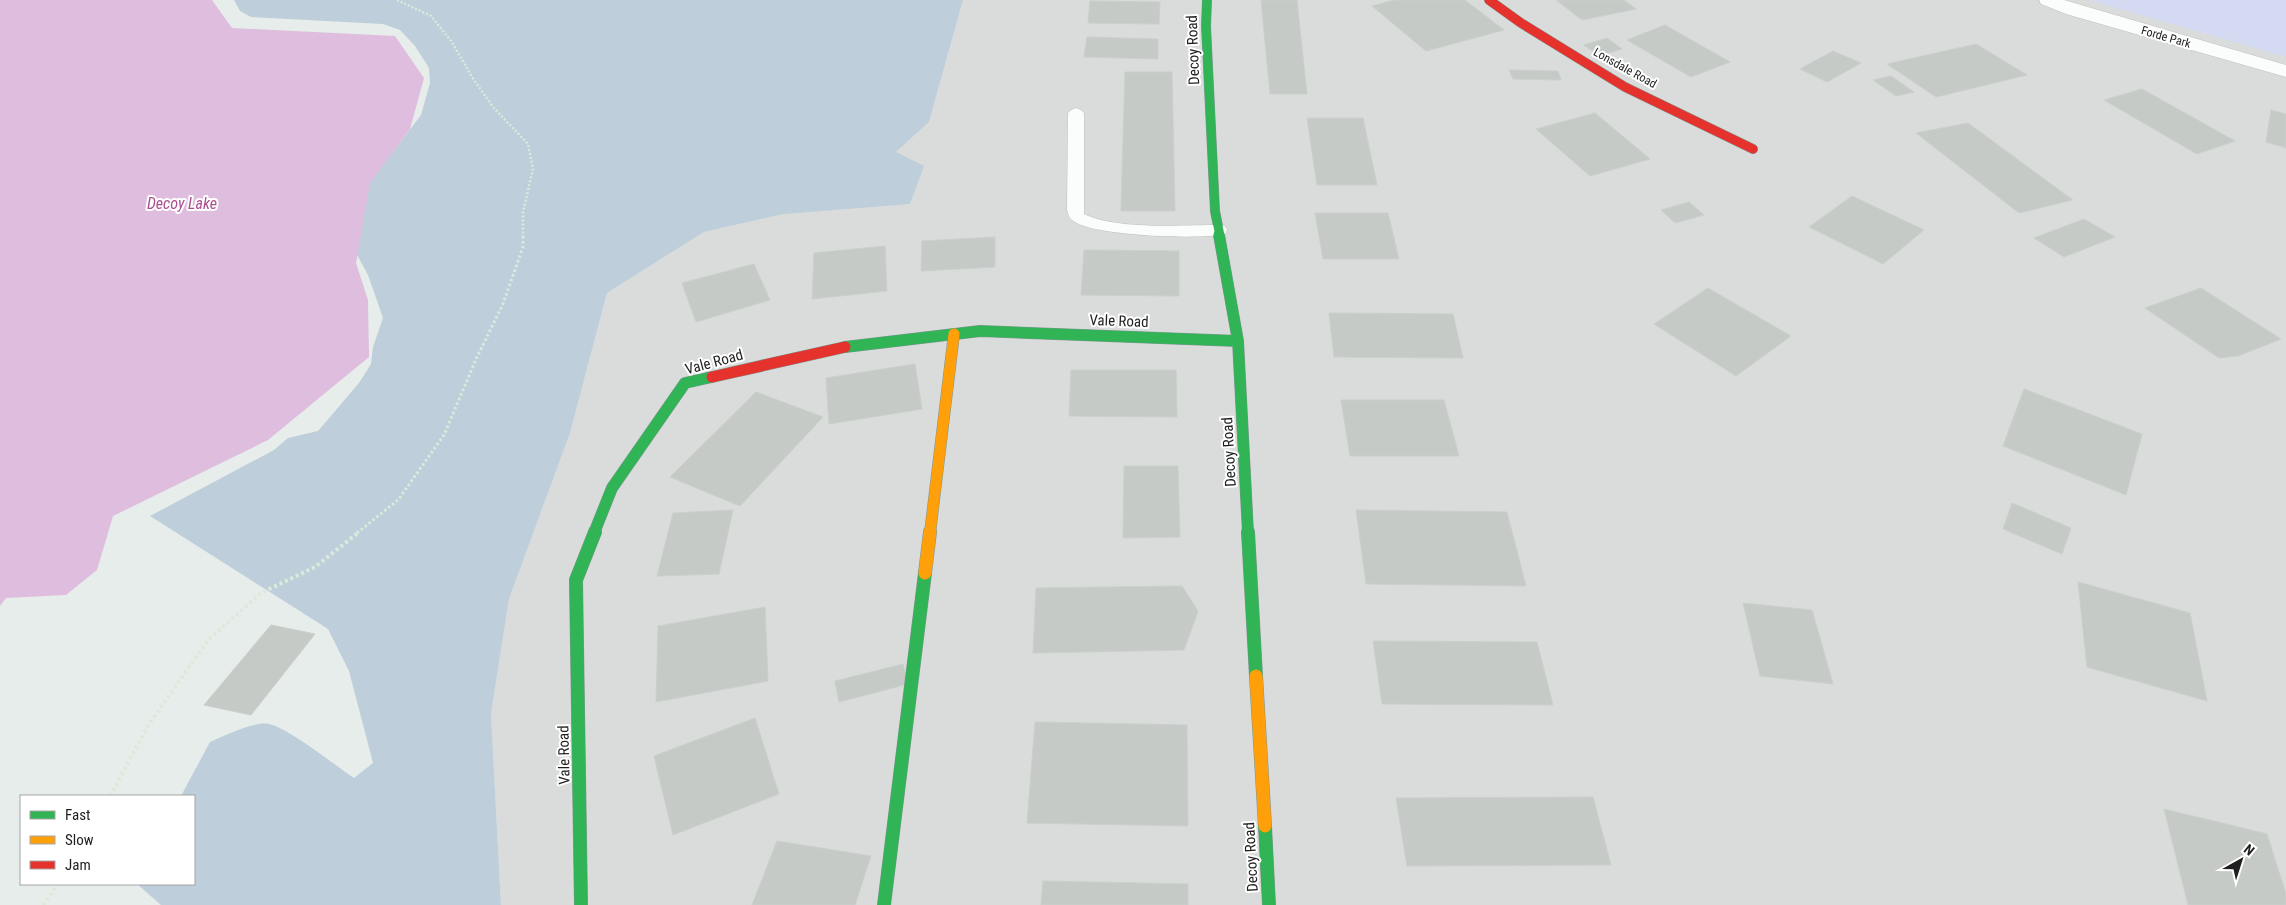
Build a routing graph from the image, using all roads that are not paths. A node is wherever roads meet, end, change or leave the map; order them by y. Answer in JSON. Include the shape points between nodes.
{"nodes":[{"id":1,"x":1207,"y":0,"type":"edge"},
{"id":2,"x":1489,"y":0,"type":"edge"},
{"id":3,"x":2048,"y":0,"type":"edge"},
{"id":4,"x":2286,"y":71,"type":"edge"},
{"id":5,"x":1076,"y":113,"type":"dead end"},
{"id":6,"x":1753,"y":149,"type":"dead end"},
{"id":7,"x":1219,"y":230,"type":"junction"},
{"id":8,"x":954,"y":334,"type":"junction"},
{"id":9,"x":1238,"y":341,"type":"junction"},
{"id":10,"x":581,"y":905,"type":"edge"},
{"id":11,"x":884,"y":905,"type":"edge"},
{"id":12,"x":1269,"y":905,"type":"edge"}],
"edges":[{"from":1,"to":7,"type":"street","name":"Decoy Road","via":[[1215,211]]},
{"from":2,"to":6,"type":"street","name":"Lonsdale Road","via":[[1625,87]]},
{"from":3,"to":4,"type":"street","name":"Forde Park"},
{"from":5,"to":7,"type":"lane","via":[[1075,210],[1078,217],[1119,228]]},
{"from":7,"to":9,"type":"street","name":"Decoy Road"},
{"from":8,"to":9,"type":"street","name":"Vale Road","via":[[980,331]]},
{"from":8,"to":10,"type":"street","name":"Vale Road","via":[[833,348],[685,384],[612,488],[576,580]]},
{"from":8,"to":11,"type":"street"},
{"from":9,"to":12,"type":"street","name":"Decoy Road"}]}
